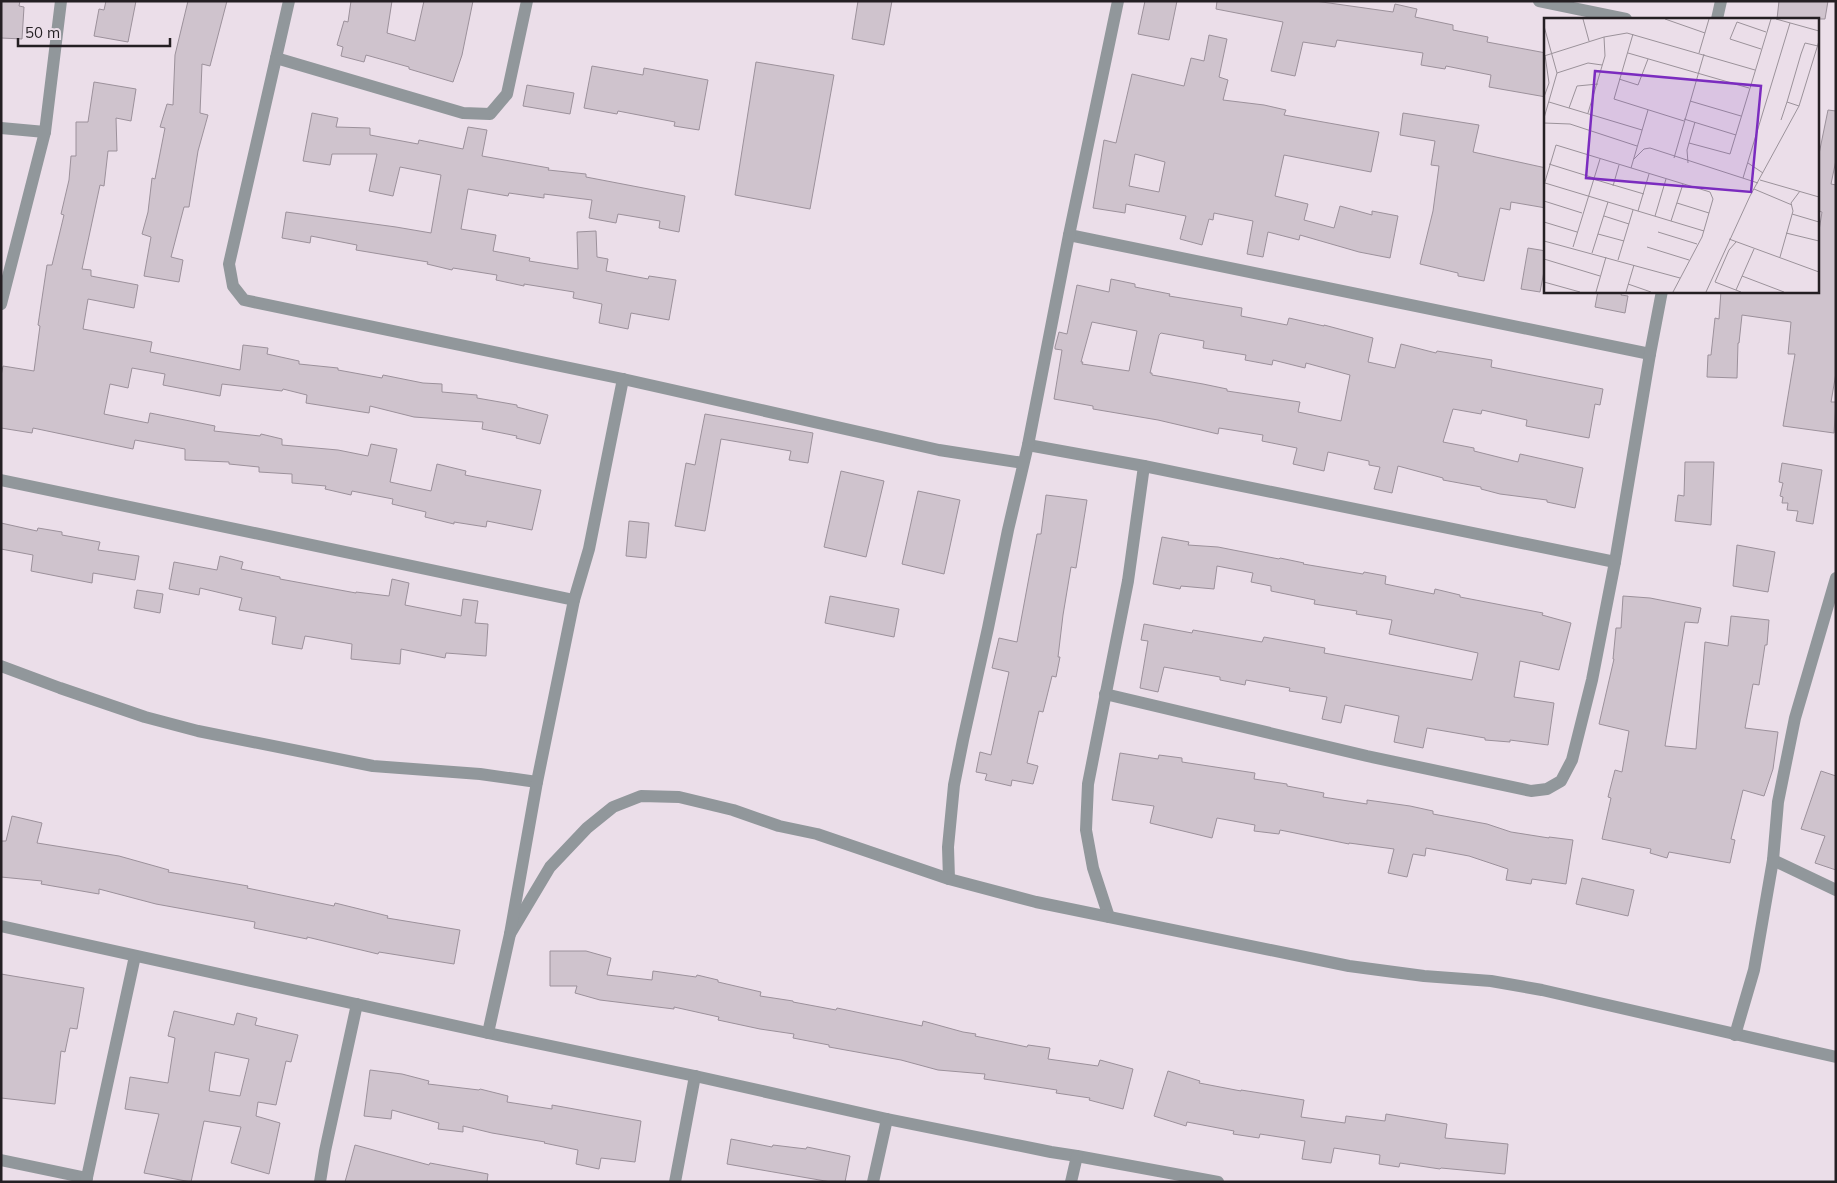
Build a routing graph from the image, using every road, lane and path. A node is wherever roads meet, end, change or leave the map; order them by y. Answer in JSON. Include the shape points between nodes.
{"nodes":[{"id":1,"x":61,"y":1,"type":"edge"},
{"id":2,"x":289,"y":1,"type":"edge"},
{"id":3,"x":527,"y":1,"type":"edge"},
{"id":4,"x":1118,"y":1,"type":"edge"},
{"id":5,"x":1539,"y":1,"type":"edge"},
{"id":6,"x":1721,"y":1,"type":"edge"},
{"id":7,"x":1621,"y":18,"type":"edge"},
{"id":8,"x":1717,"y":18,"type":"edge"},
{"id":9,"x":276,"y":58,"type":"junction"},
{"id":10,"x":1,"y":128,"type":"edge"},
{"id":11,"x":46,"y":132,"type":"junction"},
{"id":12,"x":1069,"y":235,"type":"junction"},
{"id":13,"x":1662,"y":292,"type":"edge"},
{"id":14,"x":1,"y":304,"type":"edge"},
{"id":15,"x":1650,"y":354,"type":"junction"},
{"id":16,"x":623,"y":379,"type":"junction"},
{"id":17,"x":1028,"y":445,"type":"junction"},
{"id":18,"x":1023,"y":464,"type":"junction"},
{"id":19,"x":1144,"y":466,"type":"junction"},
{"id":20,"x":1,"y":480,"type":"edge"},
{"id":21,"x":1615,"y":562,"type":"junction"},
{"id":22,"x":1836,"y":578,"type":"edge"},
{"id":23,"x":574,"y":600,"type":"junction"},
{"id":24,"x":1,"y":666,"type":"edge"},
{"id":25,"x":1105,"y":694,"type":"junction"},
{"id":26,"x":537,"y":782,"type":"junction"},
{"id":27,"x":1773,"y":860,"type":"junction"},
{"id":28,"x":949,"y":879,"type":"junction"},
{"id":29,"x":1836,"y":890,"type":"edge"},
{"id":30,"x":1109,"y":917,"type":"junction"},
{"id":31,"x":1,"y":926,"type":"edge"},
{"id":32,"x":510,"y":934,"type":"junction"},
{"id":33,"x":135,"y":956,"type":"junction"},
{"id":34,"x":357,"y":1004,"type":"junction"},
{"id":35,"x":488,"y":1033,"type":"junction"},
{"id":36,"x":1735,"y":1035,"type":"junction"},
{"id":37,"x":1836,"y":1057,"type":"edge"},
{"id":38,"x":696,"y":1076,"type":"junction"},
{"id":39,"x":887,"y":1119,"type":"junction"},
{"id":40,"x":1077,"y":1156,"type":"junction"},
{"id":41,"x":1,"y":1160,"type":"edge"},
{"id":42,"x":86,"y":1180,"type":"edge"},
{"id":43,"x":320,"y":1182,"type":"edge"},
{"id":44,"x":675,"y":1182,"type":"edge"},
{"id":45,"x":873,"y":1182,"type":"edge"},
{"id":46,"x":1071,"y":1182,"type":"edge"},
{"id":47,"x":1218,"y":1182,"type":"edge"}],
"edges":[{"from":1,"to":11,"type":"street"},
{"from":2,"to":9,"type":"street"},
{"from":3,"to":9,"type":"street","via":[[507,94],[490,114],[463,113]]},
{"from":4,"to":12,"type":"street"},
{"from":5,"to":7,"type":"street"},
{"from":6,"to":8,"type":"street"},
{"from":9,"to":16,"type":"street","via":[[229,264],[233,286],[244,300]]},
{"from":10,"to":11,"type":"street"},
{"from":11,"to":14,"type":"street"},
{"from":12,"to":15,"type":"street"},
{"from":12,"to":17,"type":"street"},
{"from":13,"to":15,"type":"street"},
{"from":15,"to":21,"type":"street"},
{"from":16,"to":18,"type":"street","via":[[939,450]]},
{"from":16,"to":23,"type":"street","via":[[588,549]]},
{"from":17,"to":18,"type":"street"},
{"from":17,"to":19,"type":"street"},
{"from":18,"to":28,"type":"street","via":[[954,785],[948,847]]},
{"from":19,"to":21,"type":"street"},
{"from":19,"to":25,"type":"street","via":[[1128,581]]},
{"from":20,"to":23,"type":"street"},
{"from":21,"to":25,"type":"street","via":[[1592,680],[1572,760],[1561,781],[1547,790],[1532,791],[1367,756]]},
{"from":22,"to":27,"type":"street","via":[[1795,718],[1778,802]]},
{"from":23,"to":26,"type":"street"},
{"from":24,"to":26,"type":"street","via":[[136,714],[198,731],[373,766]]},
{"from":25,"to":30,"type":"street","via":[[1088,784],[1086,830],[1092,868]]},
{"from":26,"to":32,"type":"street"},
{"from":27,"to":29,"type":"street"},
{"from":27,"to":36,"type":"street","via":[[1754,970]]},
{"from":28,"to":30,"type":"street"},
{"from":28,"to":32,"type":"street","via":[[817,834],[779,826],[734,810],[679,797],[641,796],[613,807],[550,867]]},
{"from":30,"to":36,"type":"street","via":[[1349,966],[1490,981],[1542,990]]},
{"from":31,"to":33,"type":"street"},
{"from":32,"to":35,"type":"street"},
{"from":33,"to":34,"type":"street"},
{"from":33,"to":42,"type":"street"},
{"from":34,"to":35,"type":"street"},
{"from":34,"to":43,"type":"street"},
{"from":35,"to":38,"type":"street"},
{"from":36,"to":37,"type":"street"},
{"from":38,"to":39,"type":"street"},
{"from":38,"to":44,"type":"street"},
{"from":39,"to":40,"type":"street"},
{"from":39,"to":45,"type":"street"},
{"from":40,"to":46,"type":"street"},
{"from":40,"to":47,"type":"street"},
{"from":41,"to":42,"type":"street"}]}
